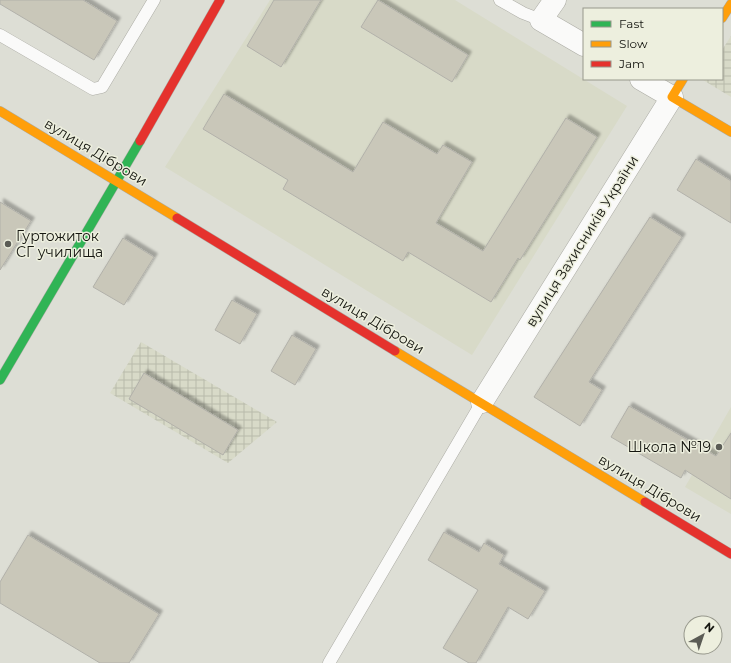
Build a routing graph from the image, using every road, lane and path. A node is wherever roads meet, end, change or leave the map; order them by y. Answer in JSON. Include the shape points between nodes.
{"nodes":[{"id":1,"x":154,"y":0,"type":"edge"},
{"id":2,"x":500,"y":0,"type":"edge"},
{"id":3,"x":554,"y":0,"type":"edge"},
{"id":4,"x":219,"y":1,"type":"edge"},
{"id":5,"x":731,"y":4,"type":"edge"},
{"id":6,"x":723,"y":16,"type":"edge"},
{"id":7,"x":541,"y":20,"type":"junction"},
{"id":8,"x":0,"y":35,"type":"edge"},
{"id":9,"x":583,"y":45,"type":"edge"},
{"id":10,"x":645,"y":80,"type":"edge"},
{"id":11,"x":678,"y":88,"type":"edge"},
{"id":12,"x":0,"y":111,"type":"edge"},
{"id":13,"x":731,"y":132,"type":"edge"},
{"id":14,"x":117,"y":181,"type":"junction"},
{"id":15,"x":0,"y":380,"type":"edge"},
{"id":16,"x":482,"y":402,"type":"junction"},
{"id":17,"x":731,"y":554,"type":"edge"},
{"id":18,"x":329,"y":663,"type":"edge"}],
"edges":[{"from":1,"to":8,"type":"lane","via":[[102,87],[93,89]]},
{"from":2,"to":7,"type":"lane"},
{"from":3,"to":7,"type":"street"},
{"from":4,"to":14,"type":"street"},
{"from":5,"to":6,"type":"street"},
{"from":7,"to":9,"type":"street"},
{"from":10,"to":11,"type":"street"},
{"from":11,"to":13,"type":"street"},
{"from":11,"to":16,"type":"street","name":"вулиця Захисників України"},
{"from":12,"to":14,"type":"street","name":"вулиця Діброви"},
{"from":14,"to":15,"type":"street"},
{"from":14,"to":16,"type":"street","name":"вулиця Діброви"},
{"from":16,"to":17,"type":"street","name":"вулиця Діброви"},
{"from":16,"to":18,"type":"lane"}]}
